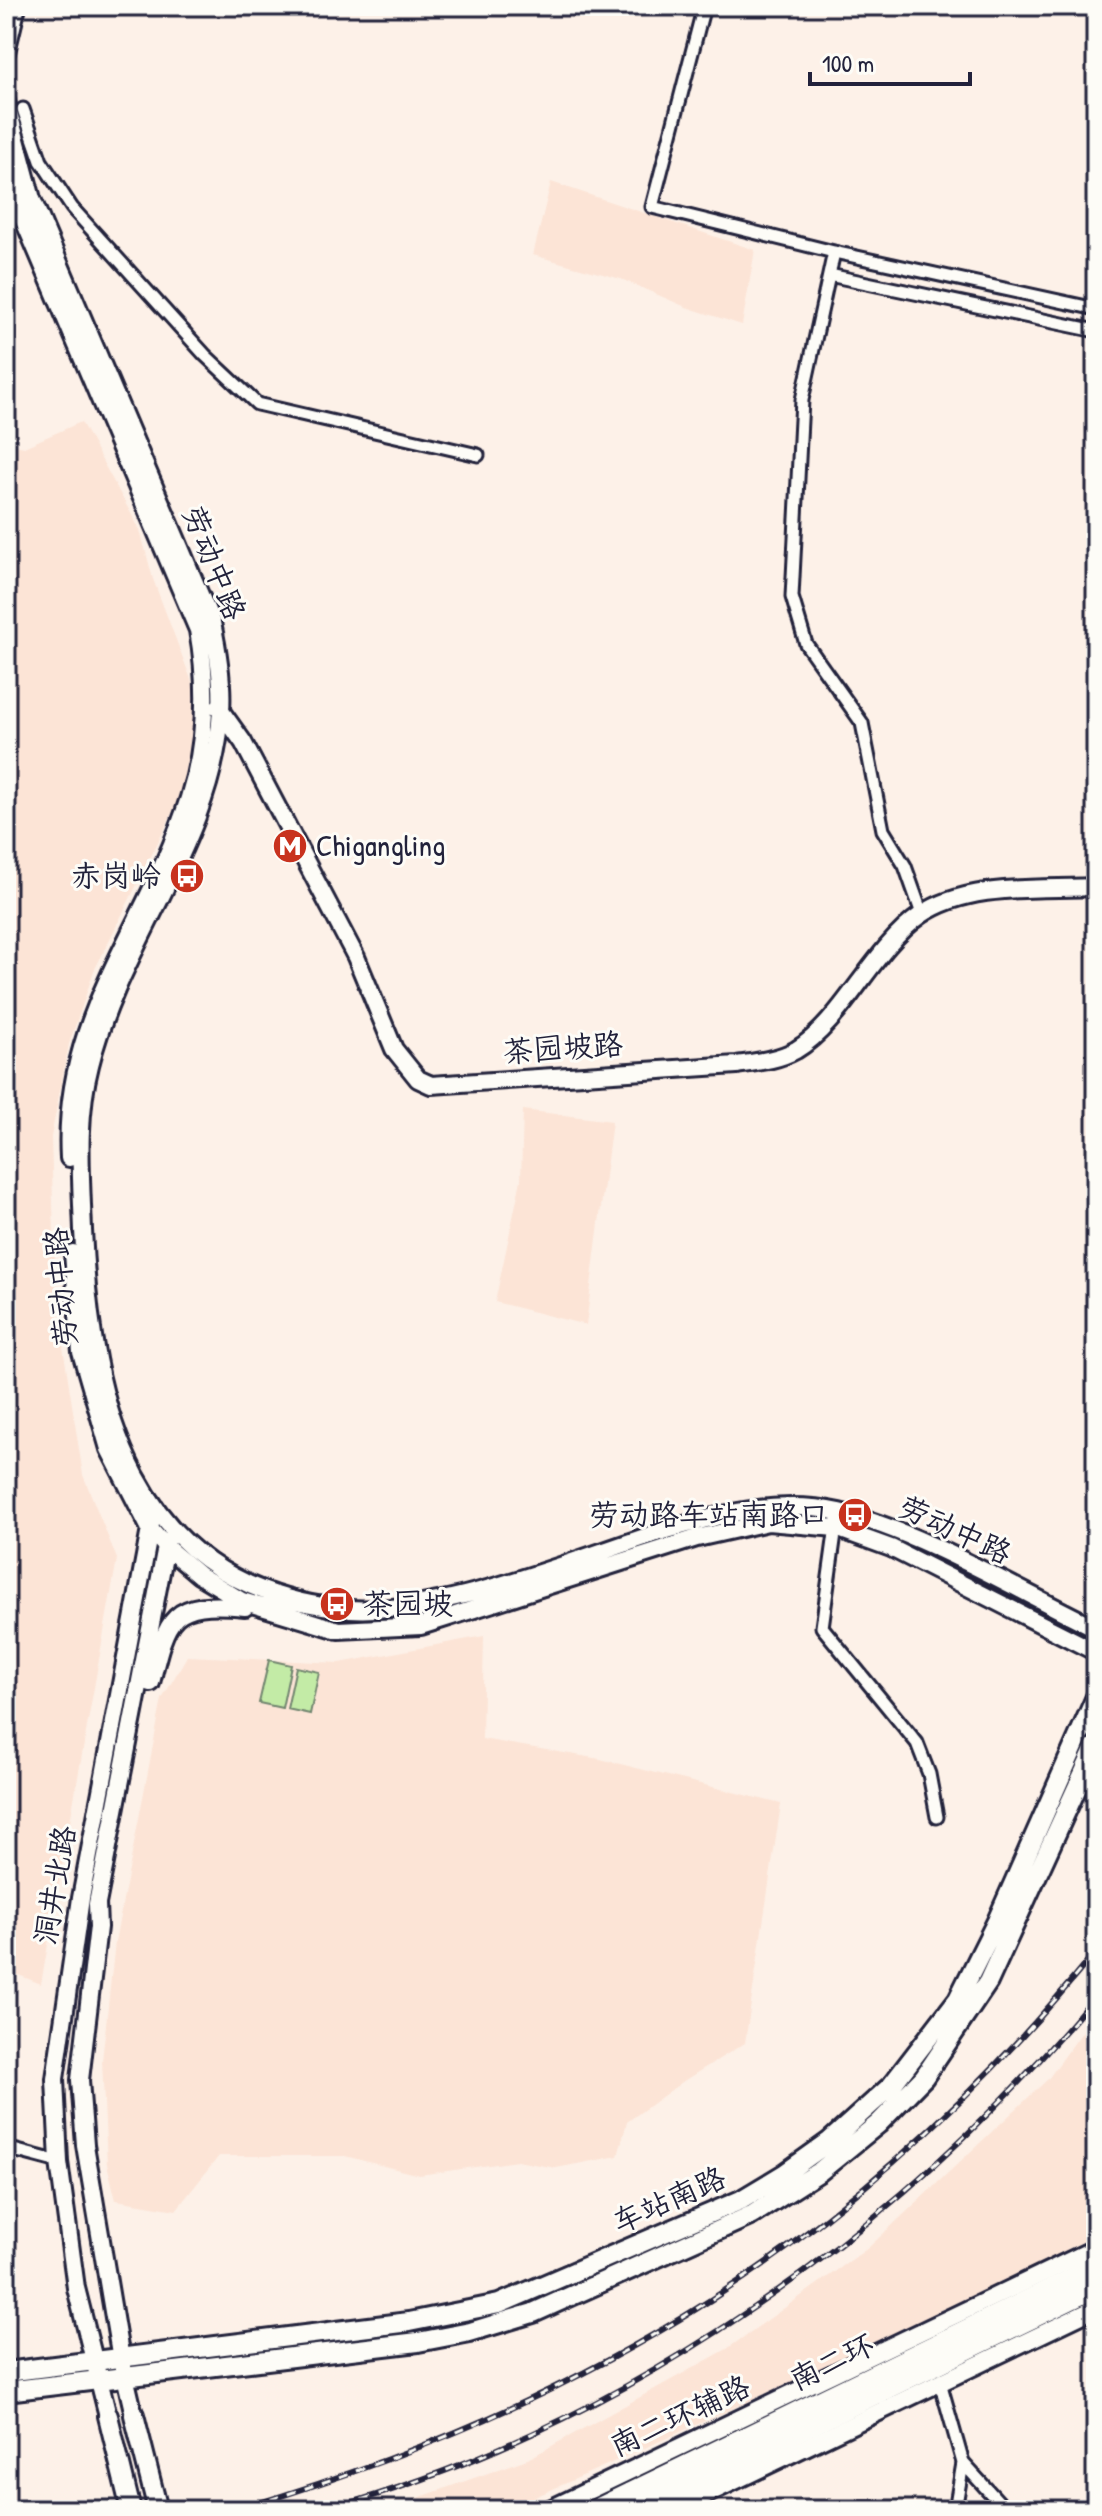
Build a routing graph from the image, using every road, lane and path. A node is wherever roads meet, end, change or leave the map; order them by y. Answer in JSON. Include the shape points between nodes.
{"nodes":[{"id":1,"x":17,"y":6,"type":"edge"},
{"id":2,"x":704,"y":6,"type":"edge"},
{"id":3,"x":6,"y":52,"type":"edge"},
{"id":4,"x":6,"y":102,"type":"edge"},
{"id":5,"x":23,"y":109,"type":"dead end"},
{"id":6,"x":6,"y":164,"type":"edge"},
{"id":7,"x":20,"y":200,"type":"edge"},
{"id":8,"x":6,"y":220,"type":"edge"},
{"id":9,"x":834,"y":252,"type":"junction"},
{"id":10,"x":829,"y":275,"type":"junction"},
{"id":11,"x":1096,"y":309,"type":"edge"},
{"id":12,"x":1096,"y":331,"type":"edge"},
{"id":13,"x":478,"y":455,"type":"dead end"},
{"id":14,"x":206,"y":685,"type":"junction"},
{"id":15,"x":221,"y":712,"type":"junction"},
{"id":16,"x":1096,"y":887,"type":"edge"},
{"id":17,"x":922,"y":914,"type":"junction"},
{"id":18,"x":154,"y":1507,"type":"junction"},
{"id":19,"x":837,"y":1520,"type":"junction"},
{"id":20,"x":169,"y":1526,"type":"junction"},
{"id":21,"x":150,"y":1529,"type":"junction"},
{"id":22,"x":166,"y":1547,"type":"junction"},
{"id":23,"x":262,"y":1609,"type":"junction"},
{"id":24,"x":1096,"y":1628,"type":"edge"},
{"id":25,"x":1096,"y":1652,"type":"edge"},
{"id":26,"x":1096,"y":1697,"type":"edge"},
{"id":27,"x":136,"y":1704,"type":"junction"},
{"id":28,"x":1096,"y":1746,"type":"edge"},
{"id":29,"x":937,"y":1817,"type":"dead end"},
{"id":30,"x":6,"y":2148,"type":"edge"},
{"id":31,"x":59,"y":2162,"type":"junction"},
{"id":32,"x":1096,"y":2248,"type":"edge"},
{"id":33,"x":1096,"y":2267,"type":"edge"},
{"id":34,"x":1096,"y":2287,"type":"edge"},
{"id":35,"x":1096,"y":2308,"type":"edge"},
{"id":36,"x":121,"y":2359,"type":"junction"},
{"id":37,"x":95,"y":2362,"type":"junction"},
{"id":38,"x":6,"y":2372,"type":"edge"},
{"id":39,"x":125,"y":2379,"type":"junction"},
{"id":40,"x":101,"y":2382,"type":"junction"},
{"id":41,"x":940,"y":2382,"type":"junction"},
{"id":42,"x":6,"y":2391,"type":"edge"},
{"id":43,"x":134,"y":2415,"type":"joint"},
{"id":44,"x":108,"y":2416,"type":"joint"},
{"id":45,"x":963,"y":2463,"type":"junction"},
{"id":46,"x":131,"y":2510,"type":"edge"},
{"id":47,"x":158,"y":2510,"type":"edge"},
{"id":48,"x":548,"y":2510,"type":"edge"},
{"id":49,"x":595,"y":2510,"type":"edge"},
{"id":50,"x":636,"y":2510,"type":"edge"},
{"id":51,"x":674,"y":2510,"type":"edge"},
{"id":52,"x":955,"y":2510,"type":"edge"},
{"id":53,"x":1006,"y":2510,"type":"edge"}],
"edges":[{"from":1,"to":3,"type":"main road"},
{"from":2,"to":9,"type":"street","via":[[652,207]]},
{"from":4,"to":7,"type":"main road","name":"劳动中路"},
{"from":5,"to":13,"type":"street","via":[[41,161],[72,208],[205,355],[257,404]]},
{"from":6,"to":7,"type":"main road","name":"劳动中路"},
{"from":7,"to":8,"type":"main road"},
{"from":7,"to":14,"type":"main road","name":"劳动中路","via":[[198,630]]},
{"from":7,"to":15,"type":"main road","name":"劳动中路","via":[[212,623]]},
{"from":9,"to":10,"type":"street"},
{"from":9,"to":11,"type":"street"},
{"from":10,"to":12,"type":"street"},
{"from":10,"to":17,"type":"street","via":[[802,400],[792,597],[806,644],[862,723],[883,830],[905,866]]},
{"from":14,"to":15,"type":"main road","name":"茶园坡路"},
{"from":14,"to":21,"type":"main road","name":"劳动中路","via":[[189,799],[95,1002],[69,1108],[81,1352],[105,1440]]},
{"from":15,"to":17,"type":"main road","name":"茶园坡路","via":[[243,742],[349,944],[394,1049],[418,1079],[431,1085],[771,1060],[811,1039],[888,945]]},
{"from":15,"to":18,"type":"main road","name":"劳动中路","via":[[201,800],[101,1025],[81,1111],[89,1328],[121,1447]]},
{"from":16,"to":17,"type":"main road","name":"茶园坡路","via":[[966,895]]},
{"from":18,"to":20,"type":"main road","name":"劳动中路"},
{"from":18,"to":21,"type":"main road","name":"洞井北路"},
{"from":19,"to":20,"type":"main road","name":"劳动中路","via":[[773,1508],[720,1515],[450,1599],[378,1610],[322,1606],[270,1594],[222,1570]]},
{"from":19,"to":23,"type":"main road","name":"劳动中路","via":[[768,1522],[727,1530],[421,1626],[338,1630]]},
{"from":19,"to":24,"type":"main road","name":"劳动中路","via":[[900,1533]]},
{"from":19,"to":25,"type":"main road","name":"劳动中路"},
{"from":19,"to":29,"type":"street","via":[[822,1627],[917,1743]]},
{"from":20,"to":22,"type":"main road","name":"洞井北路"},
{"from":21,"to":22,"type":"main road","name":"劳动中路"},
{"from":21,"to":31,"type":"main road","name":"洞井北路","via":[[72,1951],[55,2079]]},
{"from":22,"to":23,"type":"main road","name":"劳动中路","via":[[219,1588]]},
{"from":22,"to":27,"type":"main road","name":"洞井北路"},
{"from":23,"to":27,"type":"main road","via":[[199,1606],[175,1617],[162,1635],[150,1687]]},
{"from":26,"to":36,"type":"main road","name":"车站南路","via":[[973,1971],[938,2029],[891,2086],[830,2141],[741,2200],[499,2304],[409,2322]]},
{"from":27,"to":36,"type":"main road","name":"洞井北路","via":[[97,1904],[80,2080],[85,2145]]},
{"from":28,"to":39,"type":"main road","name":"车站南路","via":[[988,1982],[947,2047],[894,2109],[819,2172],[752,2215],[502,2323],[418,2342]]},
{"from":30,"to":31,"type":"street"},
{"from":31,"to":37,"type":"main road","name":"洞井北路","via":[[76,2288]]},
{"from":32,"to":48,"type":"main road","name":"南二环辅路"},
{"from":33,"to":49,"type":"highway","name":"南二环"},
{"from":34,"to":50,"type":"highway","name":"南二环"},
{"from":35,"to":41,"type":"main road"},
{"from":36,"to":37,"type":"main road","name":"车站南路"},
{"from":36,"to":39,"type":"main road","name":"洞井北路"},
{"from":37,"to":38,"type":"main road","name":"车站南路"},
{"from":37,"to":40,"type":"main road","name":"洞井北路"},
{"from":39,"to":40,"type":"main road","name":"车站南路"},
{"from":39,"to":43,"type":"main road","name":"洞井北路"},
{"from":40,"to":42,"type":"main road","name":"车站南路"},
{"from":40,"to":44,"type":"main road","name":"洞井北路"},
{"from":41,"to":45,"type":"street"},
{"from":41,"to":51,"type":"main road"},
{"from":43,"to":47,"type":"main road","name":"洞井北路"},
{"from":44,"to":46,"type":"main road","name":"洞井北路"},
{"from":45,"to":52,"type":"street"},
{"from":45,"to":53,"type":"street"}]}
